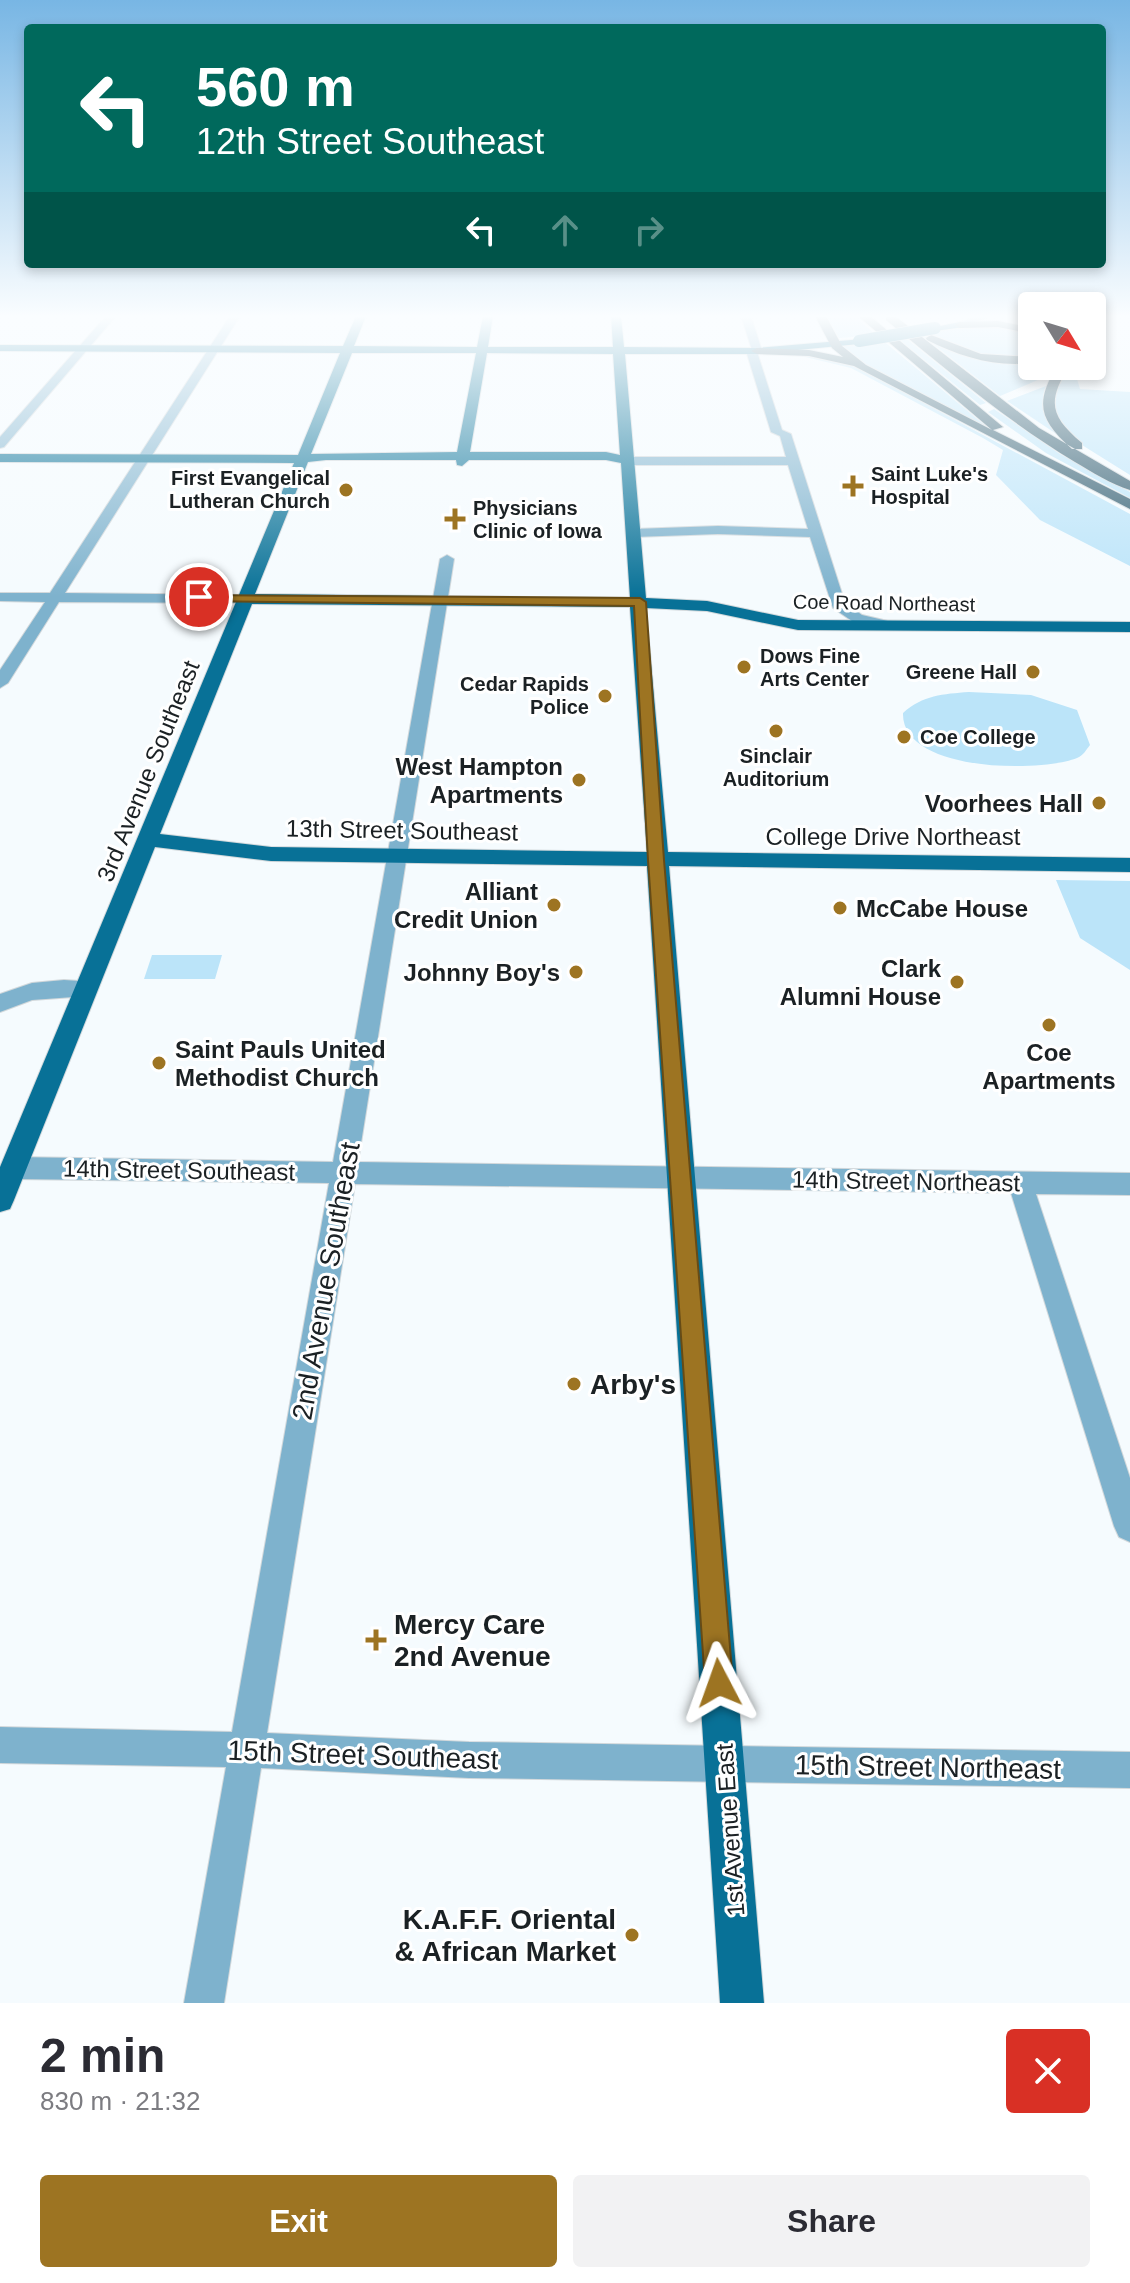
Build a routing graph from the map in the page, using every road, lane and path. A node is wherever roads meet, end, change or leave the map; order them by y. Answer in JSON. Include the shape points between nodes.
{"nodes":[{"id":1,"x":31,"y":409,"type":"edge"},
{"id":2,"x":176,"y":409,"type":"edge"},
{"id":3,"x":324,"y":409,"type":"edge"},
{"id":4,"x":472,"y":409,"type":"edge"},
{"id":5,"x":624,"y":409,"type":"edge"},
{"id":6,"x":769,"y":409,"type":"edge"},
{"id":7,"x":783,"y":409,"type":"edge"},
{"id":8,"x":941,"y":409,"type":"edge"},
{"id":9,"x":975,"y":409,"type":"edge"},
{"id":10,"x":1007,"y":409,"type":"edge"},
{"id":11,"x":1048,"y":409,"type":"edge"},
{"id":12,"x":785,"y":434,"type":"junction"},
{"id":13,"x":0,"y":444,"type":"edge"},
{"id":14,"x":0,"y":458,"type":"edge"},
{"id":15,"x":144,"y":458,"type":"junction"},
{"id":16,"x":304,"y":459,"type":"junction"},
{"id":17,"x":463,"y":459,"type":"junction"},
{"id":18,"x":628,"y":461,"type":"junction"},
{"id":19,"x":793,"y":461,"type":"junction"},
{"id":20,"x":1130,"y":479,"type":"edge"},
{"id":21,"x":1130,"y":486,"type":"edge"},
{"id":22,"x":1103,"y":492,"type":"junction"},
{"id":23,"x":1130,"y":505,"type":"edge"},
{"id":24,"x":634,"y":533,"type":"junction"},
{"id":25,"x":817,"y":533,"type":"junction"},
{"id":26,"x":447,"y":559,"type":"dead end"},
{"id":27,"x":0,"y":597,"type":"edge"},
{"id":28,"x":56,"y":597,"type":"junction"},
{"id":29,"x":247,"y":599,"type":"junction"},
{"id":30,"x":440,"y":601,"type":"junction"},
{"id":31,"x":640,"y":602,"type":"junction"},
{"id":32,"x":838,"y":605,"type":"junction"},
{"id":33,"x":887,"y":625,"type":"junction"},
{"id":34,"x":817,"y":626,"type":"junction"},
{"id":35,"x":1130,"y":627,"type":"edge"},
{"id":36,"x":0,"y":683,"type":"edge"},
{"id":37,"x":148,"y":839,"type":"junction"},
{"id":38,"x":398,"y":856,"type":"junction"},
{"id":39,"x":656,"y":860,"type":"junction"},
{"id":40,"x":1130,"y":865,"type":"edge"},
{"id":41,"x":87,"y":988,"type":"junction"},
{"id":42,"x":4,"y":995,"type":"edge"},
{"id":43,"x":14,"y":1168,"type":"junction"},
{"id":44,"x":344,"y":1172,"type":"junction"},
{"id":45,"x":681,"y":1178,"type":"junction"},
{"id":46,"x":1020,"y":1183,"type":"junction"},
{"id":47,"x":1130,"y":1184,"type":"edge"},
{"id":48,"x":0,"y":1200,"type":"edge"},
{"id":49,"x":1130,"y":1526,"type":"edge"},
{"id":50,"x":0,"y":1745,"type":"edge"},
{"id":51,"x":247,"y":1750,"type":"junction"},
{"id":52,"x":725,"y":1765,"type":"junction"},
{"id":53,"x":1130,"y":1770,"type":"edge"},
{"id":54,"x":204,"y":2003,"type":"edge"},
{"id":55,"x":742,"y":2003,"type":"edge"}],
"edges":[{"from":1,"to":13,"type":"street"},
{"from":2,"to":15,"type":"street"},
{"from":3,"to":16,"type":"main road","name":"3rd Avenue Southeast"},
{"from":4,"to":17,"type":"main road"},
{"from":5,"to":18,"type":"main road","name":"1st Avenue East"},
{"from":6,"to":12,"type":"street","via":[[777,432]]},
{"from":7,"to":12,"type":"street","via":[[790,431]]},
{"from":8,"to":22,"type":"highway"},
{"from":9,"to":22,"type":"highway","via":[[1023,446]]},
{"from":10,"to":21,"type":"highway","via":[[1048,440]]},
{"from":11,"to":20,"type":"highway","via":[[1073,444]]},
{"from":12,"to":19,"type":"street"},
{"from":14,"to":15,"type":"main road"},
{"from":15,"to":16,"type":"main road"},
{"from":15,"to":28,"type":"street"},
{"from":16,"to":17,"type":"main road"},
{"from":16,"to":29,"type":"main road","name":"3rd Avenue Southeast"},
{"from":17,"to":18,"type":"main road"},
{"from":18,"to":19,"type":"street"},
{"from":18,"to":24,"type":"main road","name":"1st Avenue East"},
{"from":19,"to":25,"type":"street"},
{"from":22,"to":23,"type":"highway"},
{"from":24,"to":25,"type":"street"},
{"from":24,"to":31,"type":"main road","name":"1st Avenue East"},
{"from":25,"to":32,"type":"street"},
{"from":26,"to":30,"type":"street","name":"2nd Avenue Southeast"},
{"from":27,"to":28,"type":"street"},
{"from":28,"to":29,"type":"street"},
{"from":28,"to":36,"type":"street"},
{"from":29,"to":30,"type":"main road","name":"Coe Road Northeast"},
{"from":29,"to":37,"type":"main road","name":"3rd Avenue Southeast"},
{"from":30,"to":31,"type":"main road","name":"Coe Road Northeast"},
{"from":30,"to":38,"type":"street","name":"2nd Avenue Southeast"},
{"from":31,"to":34,"type":"main road","name":"Coe Road Northeast","via":[[707,606]]},
{"from":31,"to":39,"type":"main road","name":"1st Avenue East"},
{"from":32,"to":33,"type":"street","via":[[857,618]]},
{"from":32,"to":34,"type":"street","via":[[831,619]]},
{"from":33,"to":34,"type":"main road","name":"Coe Road Northeast"},
{"from":33,"to":35,"type":"main road","name":"Coe Road Northeast"},
{"from":37,"to":38,"type":"main road","name":"13th Street Southeast","via":[[250,853]]},
{"from":37,"to":41,"type":"main road","name":"3rd Avenue Southeast"},
{"from":38,"to":39,"type":"main road","name":"13th Street Southeast"},
{"from":38,"to":44,"type":"street","name":"2nd Avenue Southeast"},
{"from":39,"to":40,"type":"main road","name":"College Drive Northeast"},
{"from":39,"to":45,"type":"main road","name":"1st Avenue East"},
{"from":41,"to":42,"type":"street"},
{"from":41,"to":43,"type":"main road","name":"3rd Avenue Southeast"},
{"from":43,"to":44,"type":"street","name":"14th Street Southeast"},
{"from":43,"to":48,"type":"main road","name":"3rd Avenue Southeast"},
{"from":44,"to":45,"type":"street","name":"14th Street Southeast"},
{"from":44,"to":51,"type":"street","name":"2nd Avenue Southeast"},
{"from":45,"to":46,"type":"street","name":"14th Street Northeast"},
{"from":45,"to":52,"type":"main road","name":"1st Avenue East"},
{"from":46,"to":47,"type":"street","name":"14th Street Northeast"},
{"from":46,"to":49,"type":"street"},
{"from":50,"to":51,"type":"street","name":"15th Street Southeast"},
{"from":51,"to":52,"type":"street","name":"15th Street Southeast"},
{"from":51,"to":54,"type":"street","name":"2nd Avenue Southeast"},
{"from":52,"to":53,"type":"street","name":"15th Street Northeast"},
{"from":52,"to":55,"type":"main road","name":"1st Avenue East"}]}
